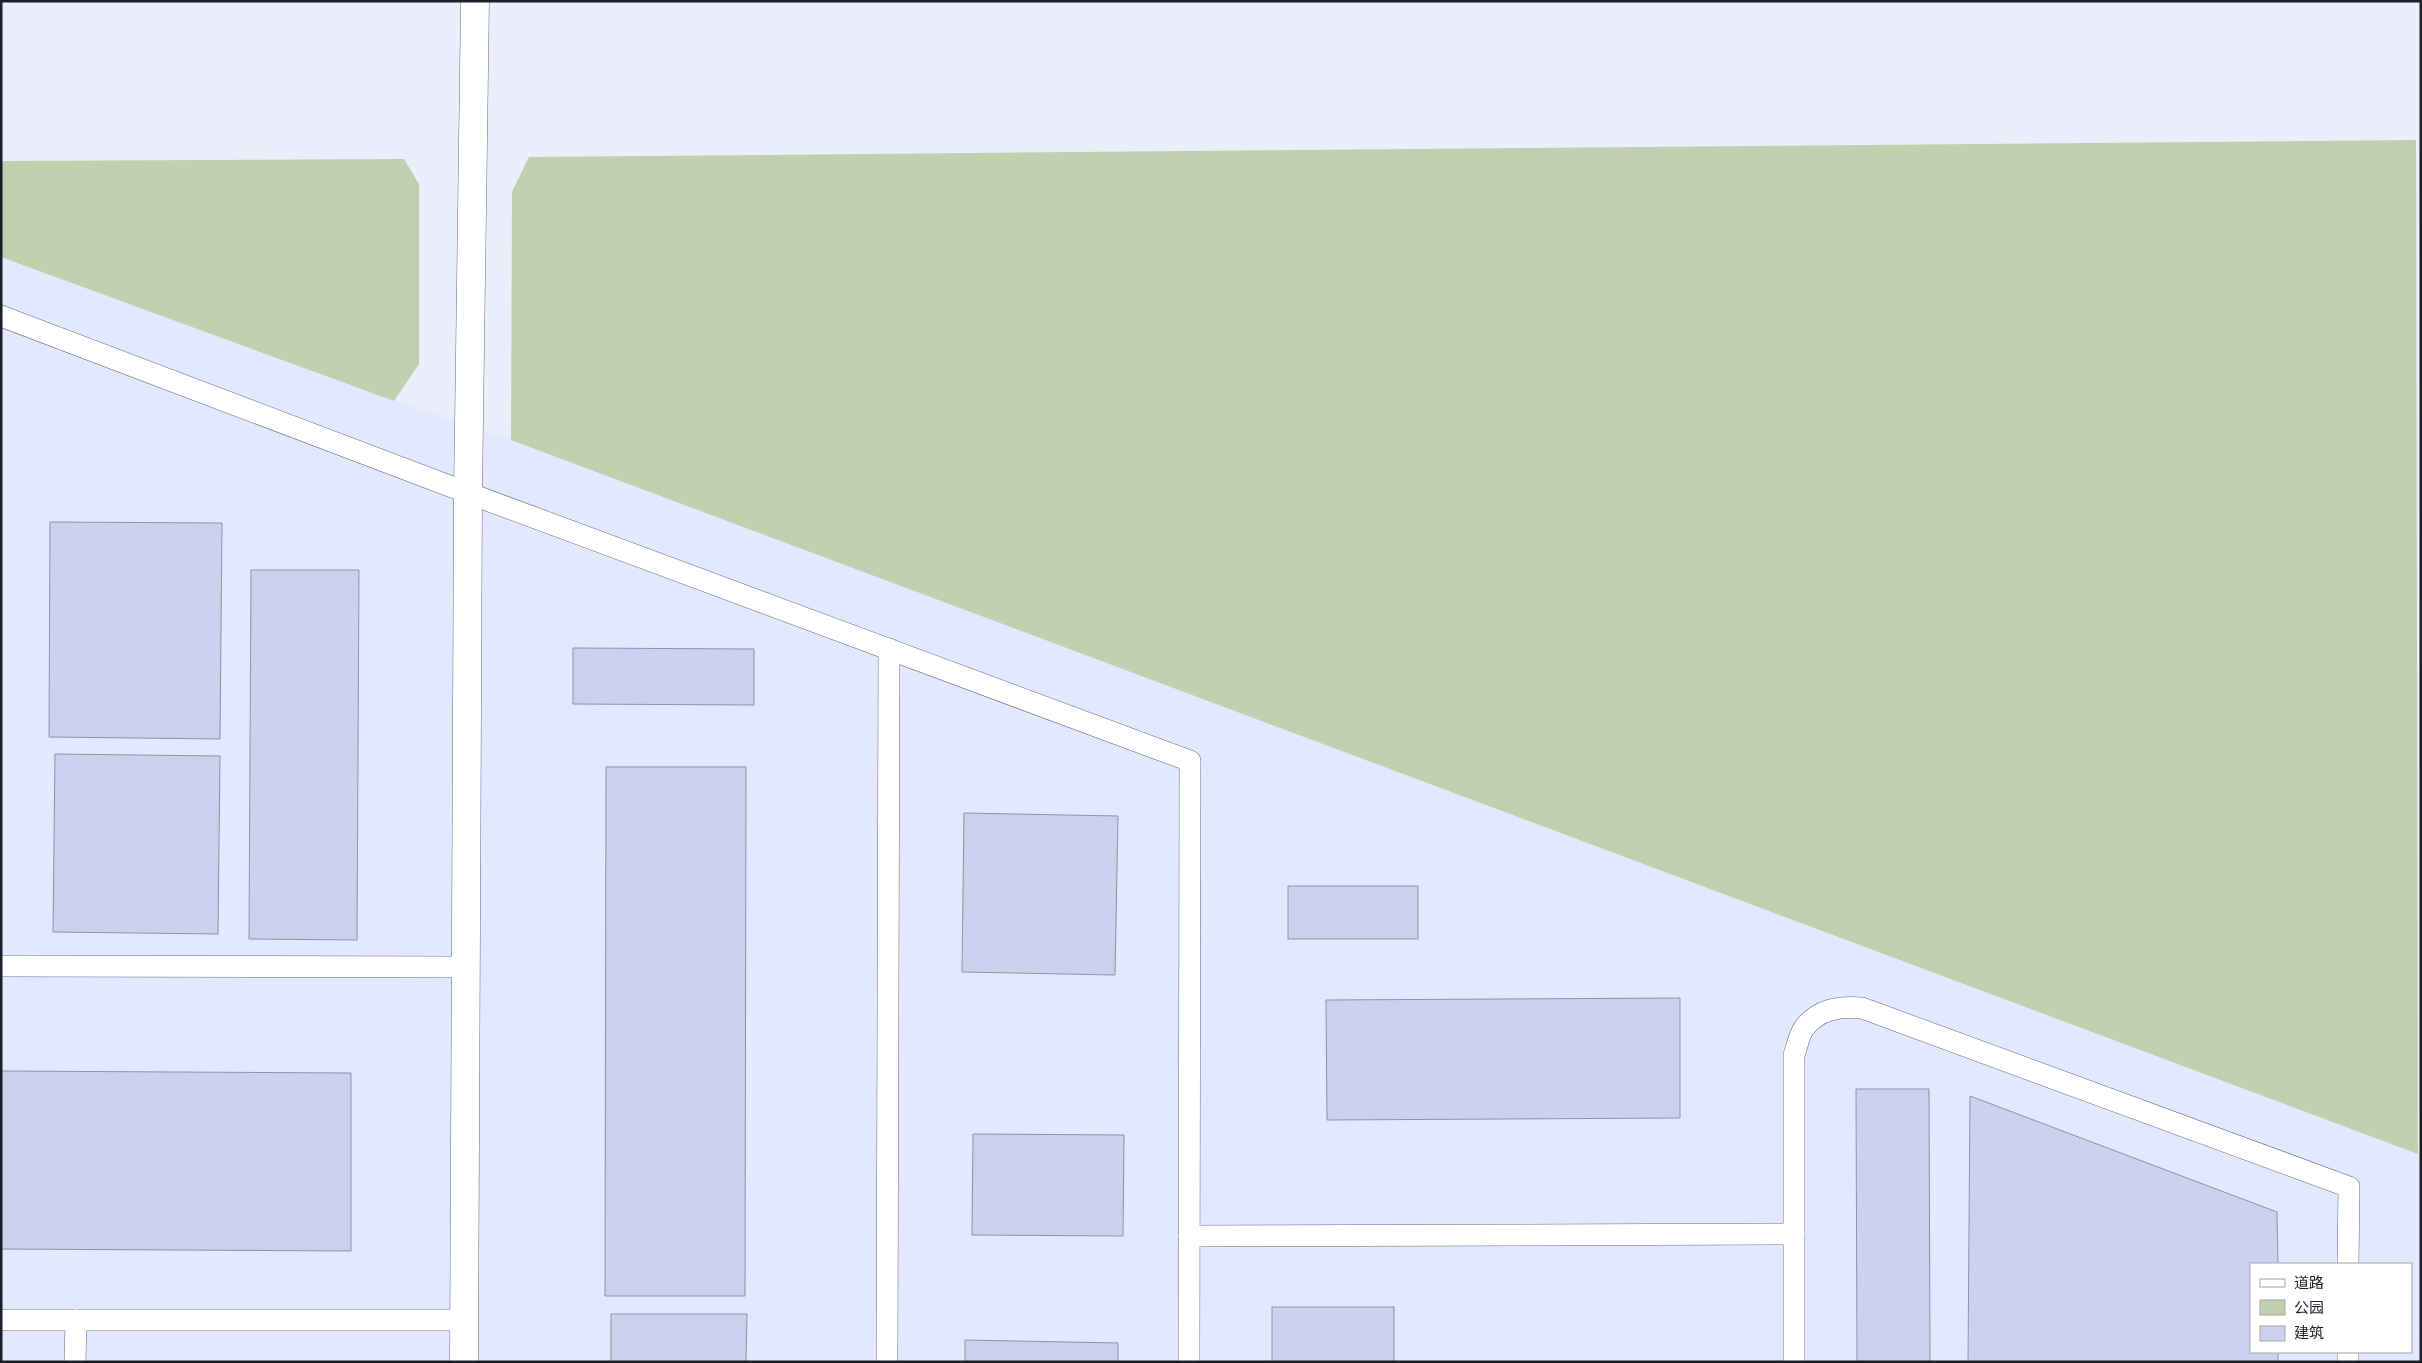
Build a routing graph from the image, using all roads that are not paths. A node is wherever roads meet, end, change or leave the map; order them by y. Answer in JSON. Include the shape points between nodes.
{"nodes":[{"id":1,"x":475,"y":1,"type":"edge"},
{"id":2,"x":1,"y":316,"type":"edge"},
{"id":3,"x":468,"y":493,"type":"junction"},
{"id":4,"x":889,"y":649,"type":"junction"},
{"id":5,"x":1,"y":966,"type":"edge"},
{"id":6,"x":466,"y":967,"type":"junction"},
{"id":7,"x":1794,"y":1234,"type":"junction"},
{"id":8,"x":1189,"y":1236,"type":"junction"},
{"id":9,"x":2348,"y":1263,"type":"edge"},
{"id":10,"x":1,"y":1320,"type":"edge"},
{"id":11,"x":76,"y":1320,"type":"junction"},
{"id":12,"x":464,"y":1320,"type":"junction"},
{"id":13,"x":75,"y":1362,"type":"edge"},
{"id":14,"x":464,"y":1362,"type":"edge"},
{"id":15,"x":887,"y":1362,"type":"edge"},
{"id":16,"x":1189,"y":1362,"type":"edge"},
{"id":17,"x":1794,"y":1362,"type":"edge"}],
"edges":[{"from":1,"to":3,"type":"street"},
{"from":2,"to":3,"type":"lane"},
{"from":3,"to":4,"type":"lane"},
{"from":3,"to":6,"type":"street"},
{"from":4,"to":8,"type":"lane","via":[[1190,761]]},
{"from":4,"to":15,"type":"lane"},
{"from":5,"to":6,"type":"lane"},
{"from":6,"to":12,"type":"street"},
{"from":7,"to":8,"type":"lane"},
{"from":7,"to":9,"type":"lane","via":[[1794,1055],[1803,1029],[1821,1013],[1840,1006],[1862,1008],[2349,1187]]},
{"from":7,"to":17,"type":"lane"},
{"from":8,"to":16,"type":"lane"},
{"from":10,"to":11,"type":"lane"},
{"from":11,"to":12,"type":"lane"},
{"from":11,"to":13,"type":"lane"},
{"from":12,"to":14,"type":"street"}]}
